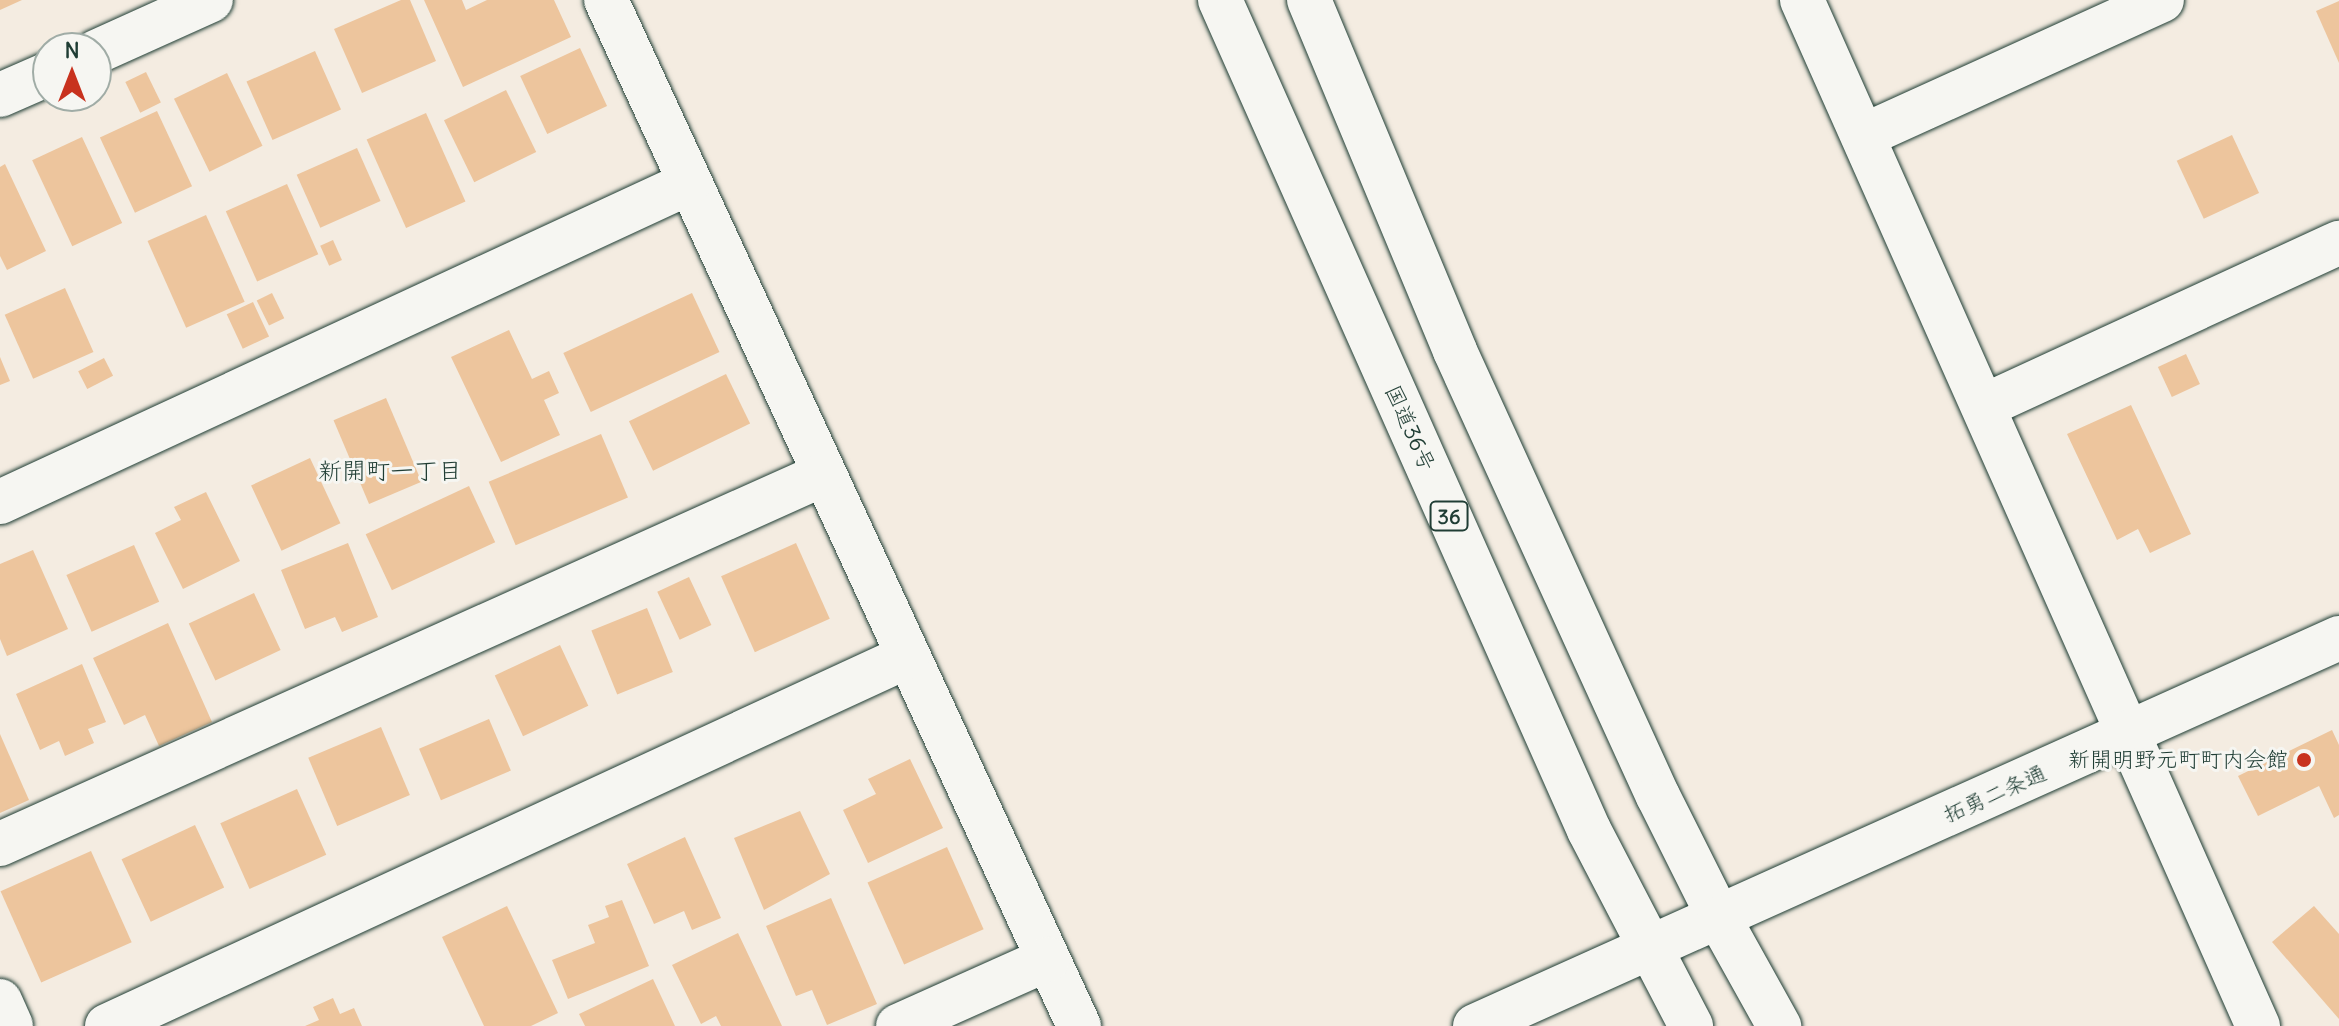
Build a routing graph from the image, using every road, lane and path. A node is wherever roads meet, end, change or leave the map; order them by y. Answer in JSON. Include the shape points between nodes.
{"nodes":[{"id":1,"x":211,"y":0,"type":"edge"},
{"id":2,"x":606,"y":0,"type":"edge"},
{"id":3,"x":1220,"y":0,"type":"edge"},
{"id":4,"x":1309,"y":0,"type":"edge"},
{"id":5,"x":1802,"y":0,"type":"edge"},
{"id":6,"x":2162,"y":0,"type":"edge"},
{"id":7,"x":112,"y":45,"type":"edge"},
{"id":8,"x":32,"y":81,"type":"edge"},
{"id":9,"x":0,"y":95,"type":"edge"},
{"id":10,"x":1865,"y":135,"type":"junction"},
{"id":11,"x":689,"y":183,"type":"junction"},
{"id":12,"x":2339,"y":243,"type":"edge"},
{"id":13,"x":1984,"y":406,"type":"junction"},
{"id":14,"x":822,"y":475,"type":"junction"},
{"id":15,"x":0,"y":502,"type":"edge"},
{"id":16,"x":2339,"y":638,"type":"edge"},
{"id":17,"x":908,"y":656,"type":"junction"},
{"id":18,"x":2128,"y":735,"type":"junction"},
{"id":19,"x":0,"y":844,"type":"edge"},
{"id":20,"x":1719,"y":918,"type":"junction"},
{"id":21,"x":1650,"y":947,"type":"junction"},
{"id":22,"x":1048,"y":959,"type":"junction"},
{"id":23,"x":0,"y":1001,"type":"edge"},
{"id":24,"x":11,"y":1026,"type":"edge"},
{"id":25,"x":107,"y":1026,"type":"edge"},
{"id":26,"x":898,"y":1026,"type":"edge"},
{"id":27,"x":1079,"y":1026,"type":"edge"},
{"id":28,"x":1475,"y":1026,"type":"edge"},
{"id":29,"x":1691,"y":1026,"type":"edge"},
{"id":30,"x":1779,"y":1026,"type":"edge"},
{"id":31,"x":2258,"y":1026,"type":"edge"}],
"edges":[{"from":1,"to":7,"type":"main road"},
{"from":2,"to":11,"type":"main road"},
{"from":3,"to":21,"type":"main road","name":"国道36号","number":"36","via":[[1589,830]]},
{"from":4,"to":20,"type":"main road","via":[[1455,351]]},
{"from":5,"to":10,"type":"main road"},
{"from":6,"to":10,"type":"main road"},
{"from":8,"to":9,"type":"main road"},
{"from":10,"to":13,"type":"main road"},
{"from":11,"to":14,"type":"main road"},
{"from":11,"to":15,"type":"main road"},
{"from":12,"to":13,"type":"main road"},
{"from":13,"to":18,"type":"main road"},
{"from":14,"to":17,"type":"main road"},
{"from":14,"to":19,"type":"main road"},
{"from":16,"to":18,"type":"main road","name":"拓勇二条通"},
{"from":17,"to":22,"type":"main road"},
{"from":17,"to":25,"type":"main road"},
{"from":18,"to":20,"type":"main road","name":"拓勇二条通"},
{"from":18,"to":31,"type":"main road"},
{"from":20,"to":21,"type":"main road","name":"拓勇二条通"},
{"from":20,"to":30,"type":"main road"},
{"from":21,"to":28,"type":"main road","name":"拓勇二条通"},
{"from":21,"to":29,"type":"main road","name":"国道36号","number":"36"},
{"from":22,"to":26,"type":"main road"},
{"from":22,"to":27,"type":"main road"},
{"from":23,"to":24,"type":"main road"}]}
